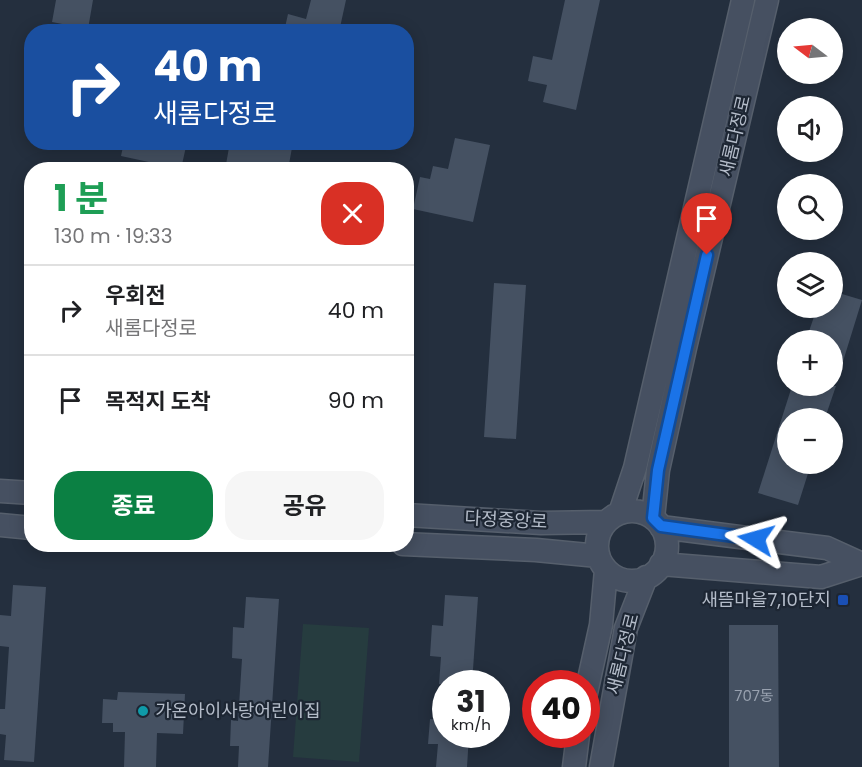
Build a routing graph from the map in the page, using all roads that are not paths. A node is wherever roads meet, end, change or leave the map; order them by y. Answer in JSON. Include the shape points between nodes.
{"nodes":[{"id":1,"x":743,"y":0,"type":"edge"},
{"id":2,"x":767,"y":0,"type":"edge"},
{"id":3,"x":0,"y":490,"type":"edge"},
{"id":4,"x":24,"y":492,"type":"edge"},
{"id":5,"x":414,"y":515,"type":"edge"},
{"id":6,"x":613,"y":517,"type":"junction"},
{"id":7,"x":657,"y":522,"type":"junction"},
{"id":8,"x":0,"y":525,"type":"edge"},
{"id":9,"x":24,"y":527,"type":"edge"},
{"id":10,"x":414,"y":544,"type":"edge"},
{"id":11,"x":602,"y":563,"type":"junction"},
{"id":12,"x":862,"y":564,"type":"edge"},
{"id":13,"x":654,"y":571,"type":"junction"},
{"id":14,"x":591,"y":670,"type":"edge"},
{"id":15,"x":576,"y":748,"type":"edge"},
{"id":16,"x":574,"y":767,"type":"edge"},
{"id":17,"x":601,"y":767,"type":"edge"}],
"edges":[{"from":1,"to":6,"type":"street","name":"새롬다정로","via":[[635,468]]},
{"from":2,"to":7,"type":"street","name":"새롬다정로","via":[[658,470]]},
{"from":3,"to":4,"type":"street"},
{"from":5,"to":6,"type":"street","name":"다정중앙로","via":[[541,523]]},
{"from":6,"to":7,"type":"street","via":[[637,511]]},
{"from":6,"to":11,"type":"street","via":[[597,538]]},
{"from":7,"to":12,"type":"street","via":[[827,548]]},
{"from":7,"to":13,"type":"street","via":[[666,549]]},
{"from":8,"to":9,"type":"street"},
{"from":10,"to":11,"type":"street","name":"다정중앙로","via":[[536,550]]},
{"from":11,"to":13,"type":"street","via":[[618,578],[632,581]]},
{"from":11,"to":14,"type":"street","name":"새롬다정로","via":[[601,625]]},
{"from":12,"to":13,"type":"street","via":[[821,577]]},
{"from":13,"to":17,"type":"street","name":"새롬다정로","via":[[626,628]]},
{"from":15,"to":16,"type":"street"}]}
